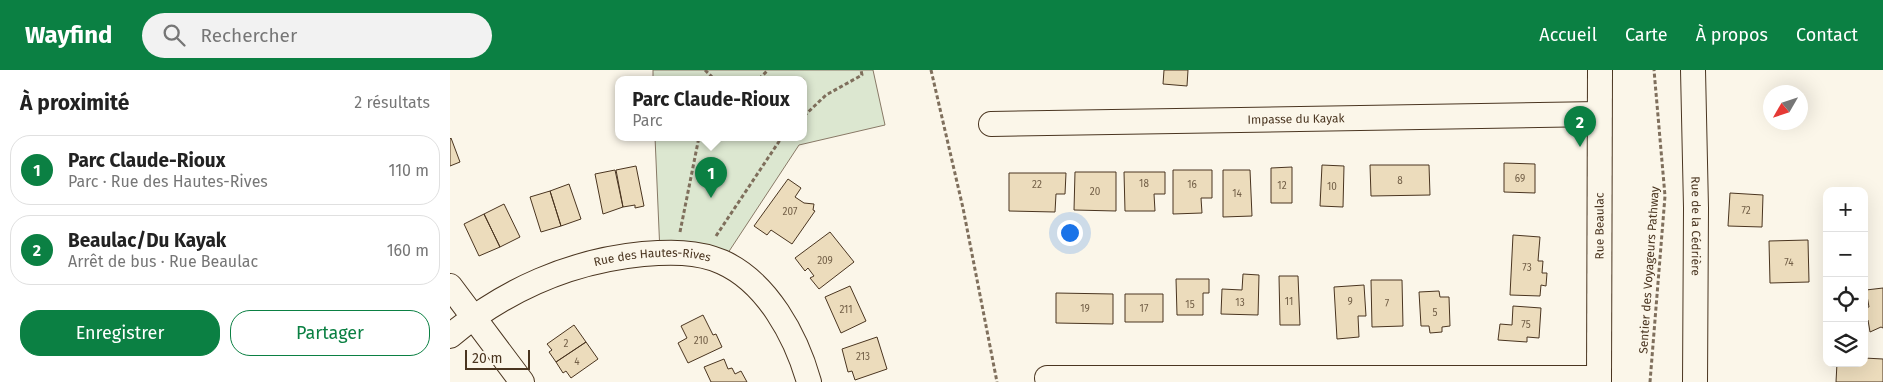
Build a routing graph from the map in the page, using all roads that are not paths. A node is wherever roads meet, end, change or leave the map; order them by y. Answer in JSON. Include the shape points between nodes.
{"nodes":[{"id":1,"x":1600,"y":70,"type":"edge"},
{"id":2,"x":1693,"y":70,"type":"edge"},
{"id":3,"x":1600,"y":114,"type":"junction"},
{"id":4,"x":991,"y":124,"type":"dead end"},
{"id":5,"x":450,"y":286,"type":"edge"},
{"id":6,"x":473,"y":316,"type":"junction"},
{"id":7,"x":450,"y":336,"type":"edge"},
{"id":8,"x":1047,"y":378,"type":"dead end"},
{"id":9,"x":1599,"y":380,"type":"edge"},
{"id":10,"x":522,"y":382,"type":"edge"},
{"id":11,"x":809,"y":382,"type":"edge"},
{"id":12,"x":1695,"y":382,"type":"edge"}],
"edges":[{"from":1,"to":3,"type":"street","name":"Rue Beaulac"},
{"from":2,"to":12,"type":"street","name":"Rue de la Cédrière"},
{"from":3,"to":4,"type":"street","name":"Impasse du Kayak"},
{"from":3,"to":9,"type":"street","name":"Rue Beaulac"},
{"from":5,"to":6,"type":"street"},
{"from":6,"to":7,"type":"street","name":"Rue des Hautes-Rives"},
{"from":6,"to":10,"type":"street"},
{"from":6,"to":11,"type":"street","name":"Rue des Hautes-Rives","via":[[548,276],[584,264],[631,255],[676,252],[702,257],[722,262],[748,279],[766,298],[792,339]]},
{"from":8,"to":9,"type":"street"}]}
